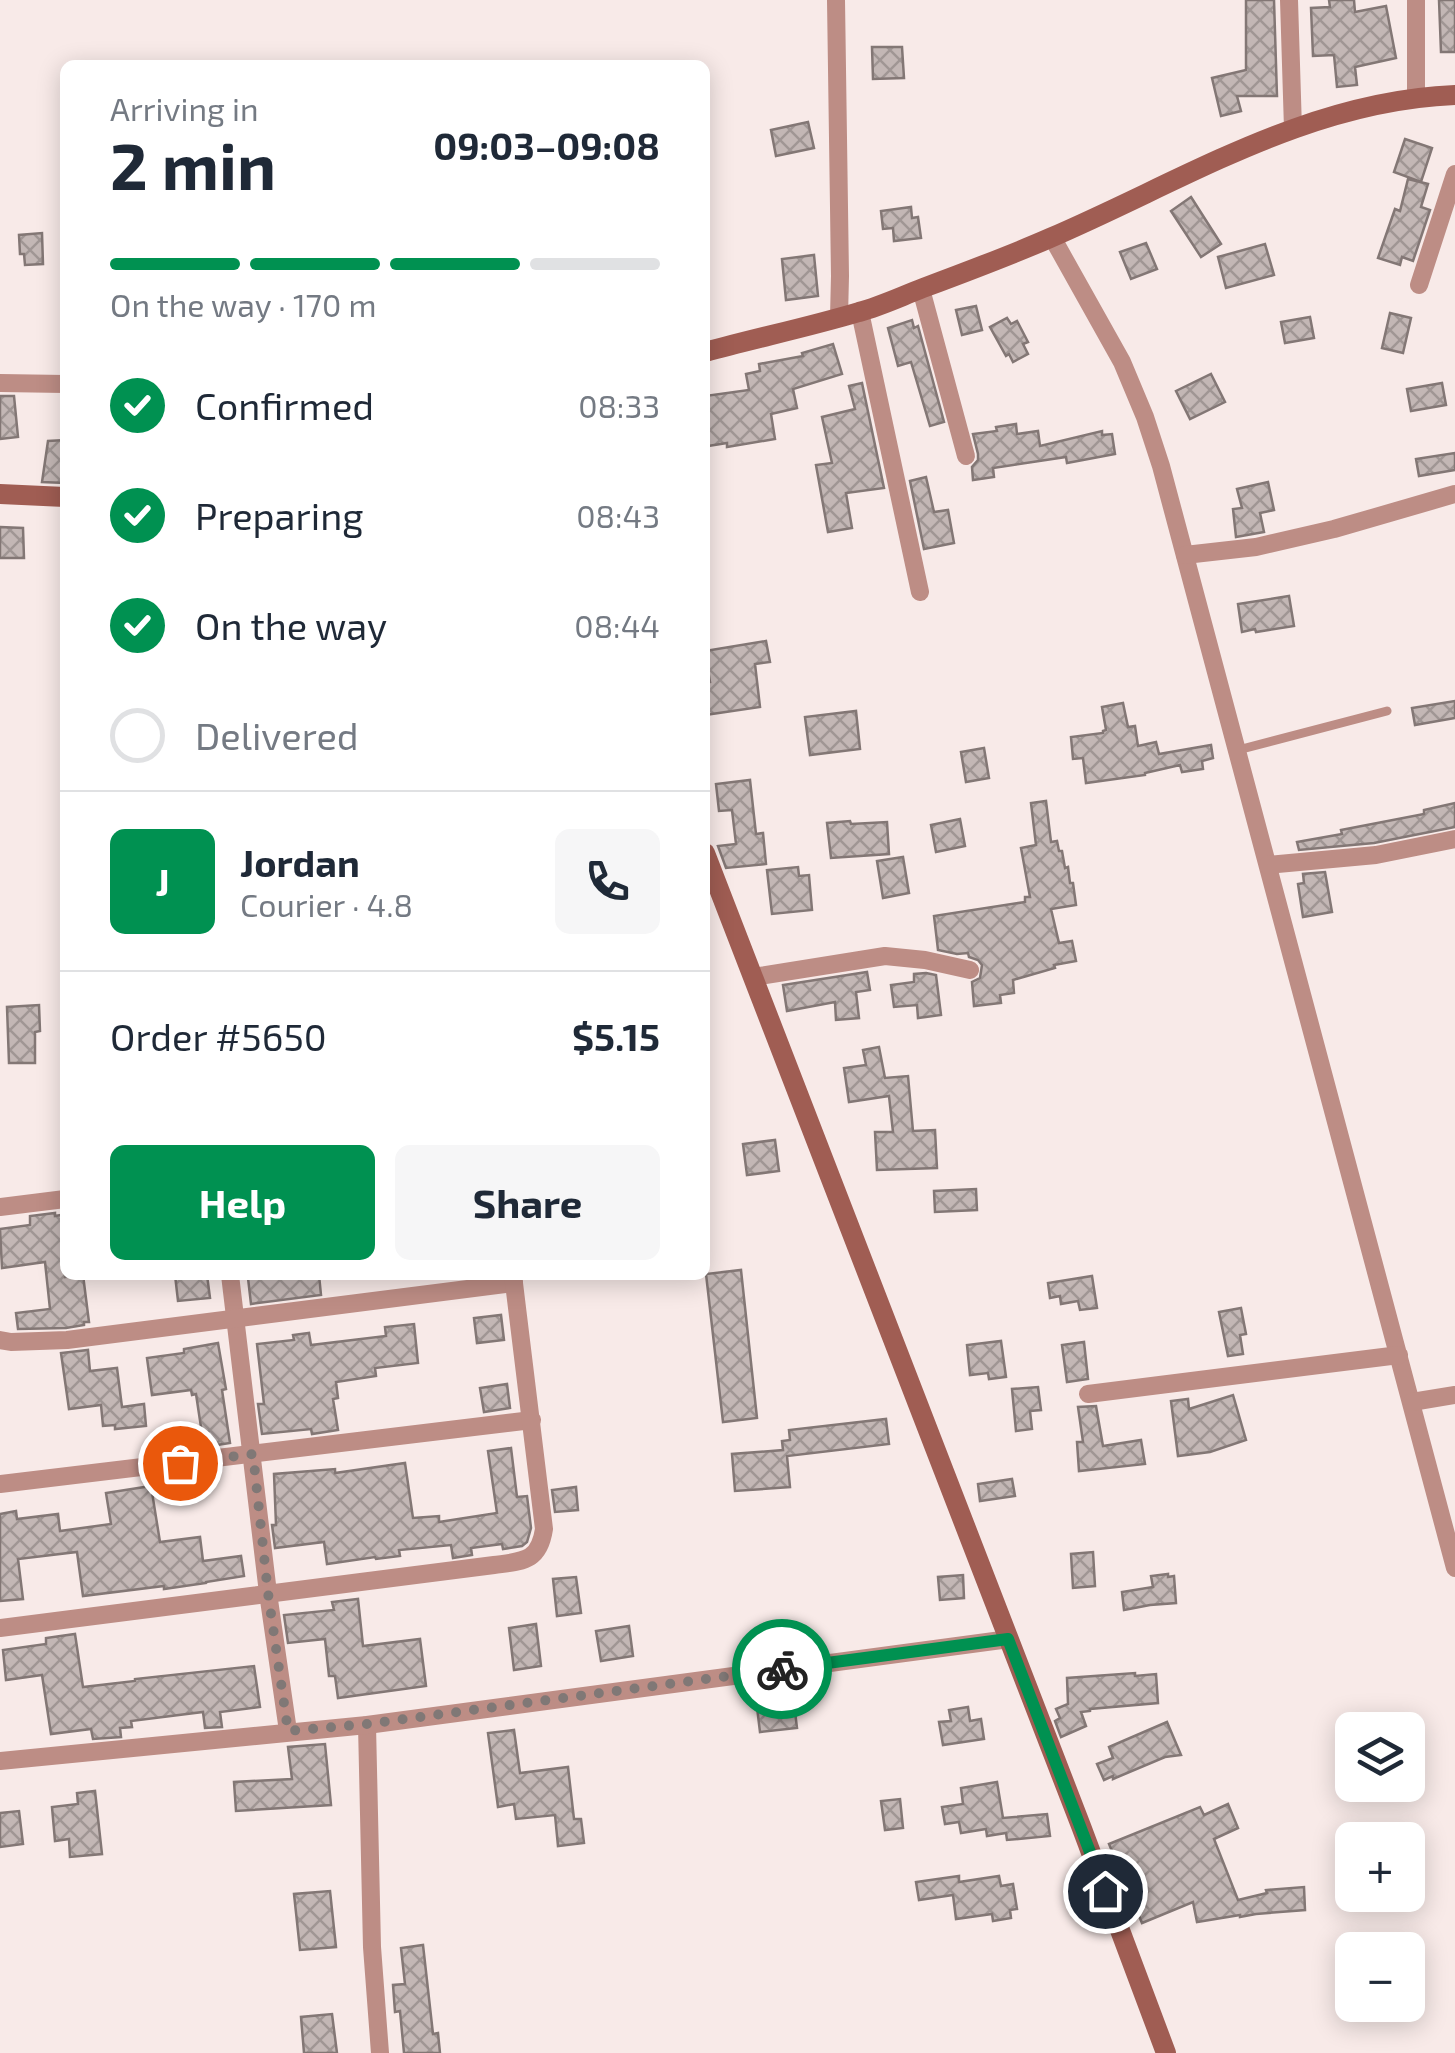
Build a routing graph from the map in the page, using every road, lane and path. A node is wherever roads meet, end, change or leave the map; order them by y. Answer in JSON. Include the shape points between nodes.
{"nodes":[{"id":1,"x":836,"y":0,"type":"edge"},
{"id":2,"x":1289,"y":0,"type":"edge"},
{"id":3,"x":1416,"y":0,"type":"edge"},
{"id":4,"x":1455,"y":95,"type":"edge"},
{"id":5,"x":1416,"y":97,"type":"junction"},
{"id":6,"x":1292,"y":129,"type":"junction"},
{"id":7,"x":1455,"y":174,"type":"edge"},
{"id":8,"x":1052,"y":237,"type":"junction"},
{"id":9,"x":1419,"y":285,"type":"dead end"},
{"id":10,"x":922,"y":289,"type":"junction"},
{"id":11,"x":860,"y":312,"type":"junction"},
{"id":12,"x":839,"y":317,"type":"junction"},
{"id":13,"x":710,"y":351,"type":"edge"},
{"id":14,"x":0,"y":382,"type":"edge"},
{"id":15,"x":60,"y":384,"type":"edge"},
{"id":16,"x":966,"y":456,"type":"dead end"},
{"id":17,"x":0,"y":494,"type":"edge"},
{"id":18,"x":1455,"y":494,"type":"edge"},
{"id":19,"x":60,"y":497,"type":"edge"},
{"id":20,"x":1185,"y":555,"type":"junction"},
{"id":21,"x":920,"y":592,"type":"dead end"},
{"id":22,"x":1387,"y":712,"type":"dead end"},
{"id":23,"x":1238,"y":750,"type":"junction"},
{"id":24,"x":1455,"y":839,"type":"edge"},
{"id":25,"x":1268,"y":865,"type":"junction"},
{"id":26,"x":710,"y":866,"type":"edge"},
{"id":27,"x":970,"y":970,"type":"dead end"},
{"id":28,"x":753,"y":978,"type":"junction"},
{"id":29,"x":60,"y":1200,"type":"edge"},
{"id":30,"x":0,"y":1206,"type":"edge"},
{"id":31,"x":231,"y":1280,"type":"edge"},
{"id":32,"x":507,"y":1280,"type":"edge"},
{"id":33,"x":514,"y":1280,"type":"edge"},
{"id":34,"x":236,"y":1320,"type":"junction"},
{"id":35,"x":0,"y":1340,"type":"edge"},
{"id":36,"x":1399,"y":1355,"type":"junction"},
{"id":37,"x":1088,"y":1394,"type":"dead end"},
{"id":38,"x":1455,"y":1395,"type":"edge"},
{"id":39,"x":1412,"y":1402,"type":"junction"},
{"id":40,"x":532,"y":1420,"type":"junction"},
{"id":41,"x":253,"y":1454,"type":"junction"},
{"id":42,"x":0,"y":1484,"type":"edge"},
{"id":43,"x":1455,"y":1568,"type":"edge"},
{"id":44,"x":268,"y":1593,"type":"junction"},
{"id":45,"x":0,"y":1628,"type":"edge"},
{"id":46,"x":1008,"y":1639,"type":"junction"},
{"id":47,"x":367,"y":1724,"type":"junction"},
{"id":48,"x":288,"y":1731,"type":"junction"},
{"id":49,"x":0,"y":1761,"type":"edge"},
{"id":50,"x":380,"y":2053,"type":"edge"},
{"id":51,"x":1166,"y":2053,"type":"edge"}],
"edges":[{"from":1,"to":12,"type":"street"},
{"from":2,"to":6,"type":"street"},
{"from":3,"to":5,"type":"street"},
{"from":4,"to":5,"type":"street"},
{"from":5,"to":6,"type":"street"},
{"from":6,"to":8,"type":"street"},
{"from":7,"to":9,"type":"street"},
{"from":8,"to":10,"type":"street"},
{"from":8,"to":20,"type":"street","via":[[1146,418]]},
{"from":10,"to":11,"type":"street"},
{"from":10,"to":16,"type":"street"},
{"from":11,"to":12,"type":"street"},
{"from":11,"to":21,"type":"street"},
{"from":12,"to":13,"type":"street"},
{"from":14,"to":15,"type":"street"},
{"from":17,"to":19,"type":"street"},
{"from":18,"to":20,"type":"street","via":[[1256,547]]},
{"from":20,"to":23,"type":"street"},
{"from":22,"to":23,"type":"lane"},
{"from":23,"to":25,"type":"street"},
{"from":24,"to":25,"type":"street"},
{"from":25,"to":36,"type":"street"},
{"from":26,"to":28,"type":"street"},
{"from":27,"to":28,"type":"street","via":[[885,956]]},
{"from":28,"to":46,"type":"street"},
{"from":29,"to":30,"type":"street"},
{"from":31,"to":34,"type":"street"},
{"from":32,"to":34,"type":"street"},
{"from":33,"to":40,"type":"street"},
{"from":34,"to":35,"type":"street","via":[[67,1340]]},
{"from":34,"to":41,"type":"street"},
{"from":36,"to":37,"type":"street"},
{"from":36,"to":39,"type":"street"},
{"from":38,"to":39,"type":"street"},
{"from":39,"to":43,"type":"street"},
{"from":40,"to":41,"type":"street"},
{"from":40,"to":44,"type":"street","via":[[544,1529],[534,1555]]},
{"from":41,"to":42,"type":"street"},
{"from":41,"to":44,"type":"street"},
{"from":44,"to":45,"type":"street"},
{"from":44,"to":48,"type":"street"},
{"from":46,"to":47,"type":"street"},
{"from":46,"to":51,"type":"street"},
{"from":47,"to":48,"type":"street"},
{"from":47,"to":50,"type":"street"},
{"from":48,"to":49,"type":"street"}]}
